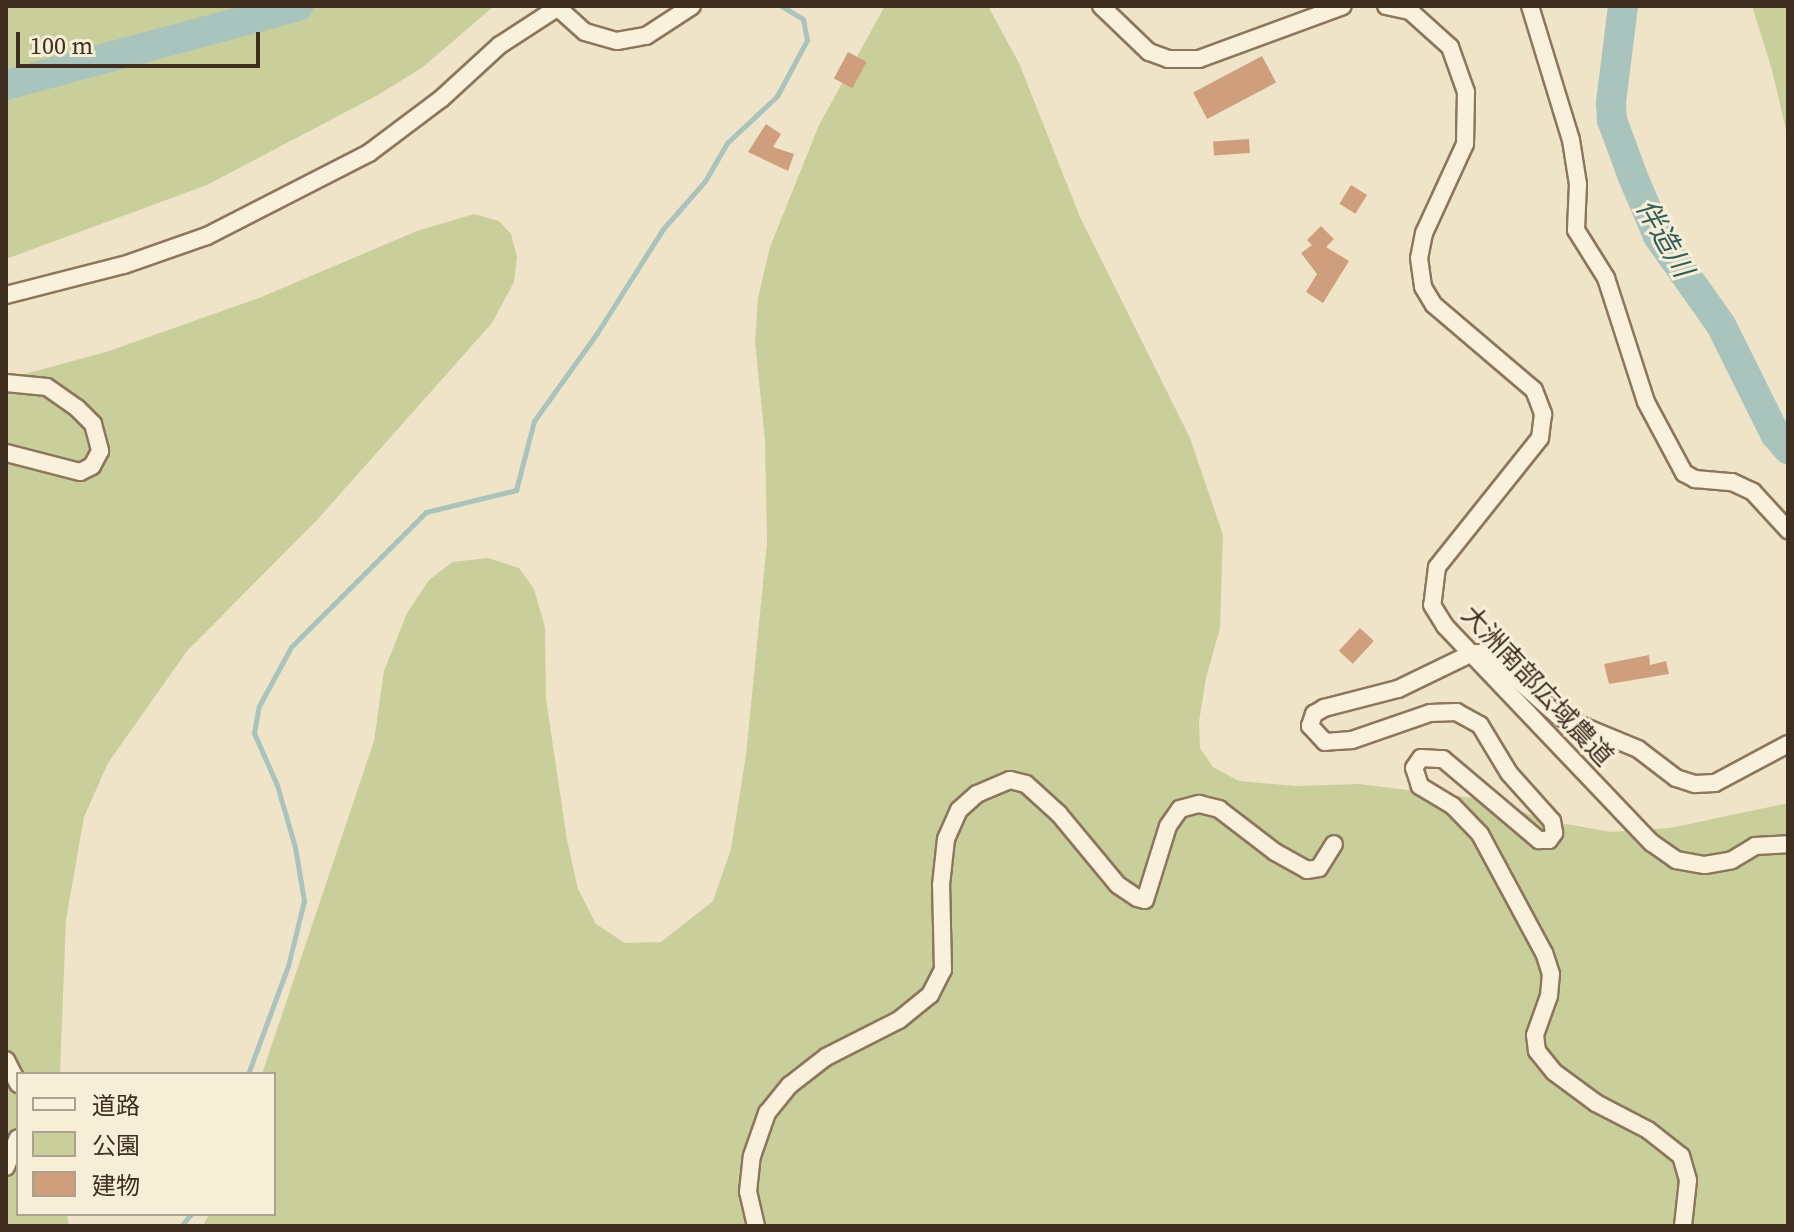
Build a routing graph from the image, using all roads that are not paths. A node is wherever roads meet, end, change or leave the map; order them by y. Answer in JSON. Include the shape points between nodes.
{"nodes":[{"id":1,"x":692,"y":6,"type":"edge"},
{"id":2,"x":1101,"y":6,"type":"edge"},
{"id":3,"x":1343,"y":6,"type":"edge"},
{"id":4,"x":1386,"y":6,"type":"edge"},
{"id":5,"x":1530,"y":6,"type":"edge"},
{"id":6,"x":556,"y":7,"type":"edge"},
{"id":7,"x":6,"y":295,"type":"edge"},
{"id":8,"x":6,"y":383,"type":"edge"},
{"id":9,"x":6,"y":453,"type":"edge"},
{"id":10,"x":1788,"y":530,"type":"edge"},
{"id":11,"x":1472,"y":653,"type":"junction"},
{"id":12,"x":1788,"y":744,"type":"edge"},
{"id":13,"x":1334,"y":844,"type":"dead end"},
{"id":14,"x":1788,"y":844,"type":"edge"},
{"id":15,"x":6,"y":1060,"type":"edge"},
{"id":16,"x":16,"y":1080,"type":"edge"},
{"id":17,"x":16,"y":1143,"type":"edge"},
{"id":18,"x":6,"y":1167,"type":"edge"},
{"id":19,"x":756,"y":1226,"type":"edge"},
{"id":20,"x":1683,"y":1226,"type":"edge"}],
"edges":[{"from":1,"to":6,"type":"street","via":[[646,36],[617,41],[585,32]]},
{"from":2,"to":3,"type":"street","via":[[1149,52],[1168,59],[1199,59]]},
{"from":4,"to":11,"type":"street","name":"大洲南部広域農道","via":[[1410,11],[1450,47],[1466,92],[1465,144],[1424,233],[1419,258],[1423,287],[1434,305],[1534,390],[1543,414],[1540,438],[1434,575],[1432,605]]},
{"from":5,"to":10,"type":"street","via":[[1571,140],[1578,184],[1576,230],[1606,278],[1646,402],[1684,473],[1732,482],[1753,492]]},
{"from":6,"to":7,"type":"street","via":[[500,45],[441,99],[369,153],[207,236],[124,265]]},
{"from":8,"to":9,"type":"street","via":[[47,387],[77,408],[93,424],[100,451],[92,466],[80,472]]},
{"from":11,"to":12,"type":"street","via":[[1491,656],[1558,716],[1638,749],[1676,778],[1695,784],[1715,783]]},
{"from":11,"to":14,"type":"street","name":"大洲南部広域農道","via":[[1652,843],[1676,860],[1705,865],[1732,860],[1755,846]]},
{"from":11,"to":20,"type":"street","via":[[1398,689],[1324,708],[1314,714],[1310,726],[1325,742],[1352,740],[1430,713],[1457,712],[1480,725],[1509,773],[1552,821],[1554,833],[1549,840],[1539,840],[1443,759],[1421,758],[1414,768],[1420,786],[1453,806],[1480,834],[1544,953],[1551,974],[1535,1035],[1537,1051],[1554,1072],[1681,1156],[1688,1180]]},
{"from":13,"to":19,"type":"street","via":[[1319,868],[1307,870],[1219,809],[1199,804],[1180,809],[1168,826],[1145,900],[1118,885],[1059,814],[1026,784],[1010,780],[977,794],[959,810],[946,839],[943,970],[930,995],[899,1020],[826,1057],[790,1085],[767,1113],[752,1156],[748,1192]]},
{"from":15,"to":16,"type":"street"},
{"from":17,"to":18,"type":"street"}]}
